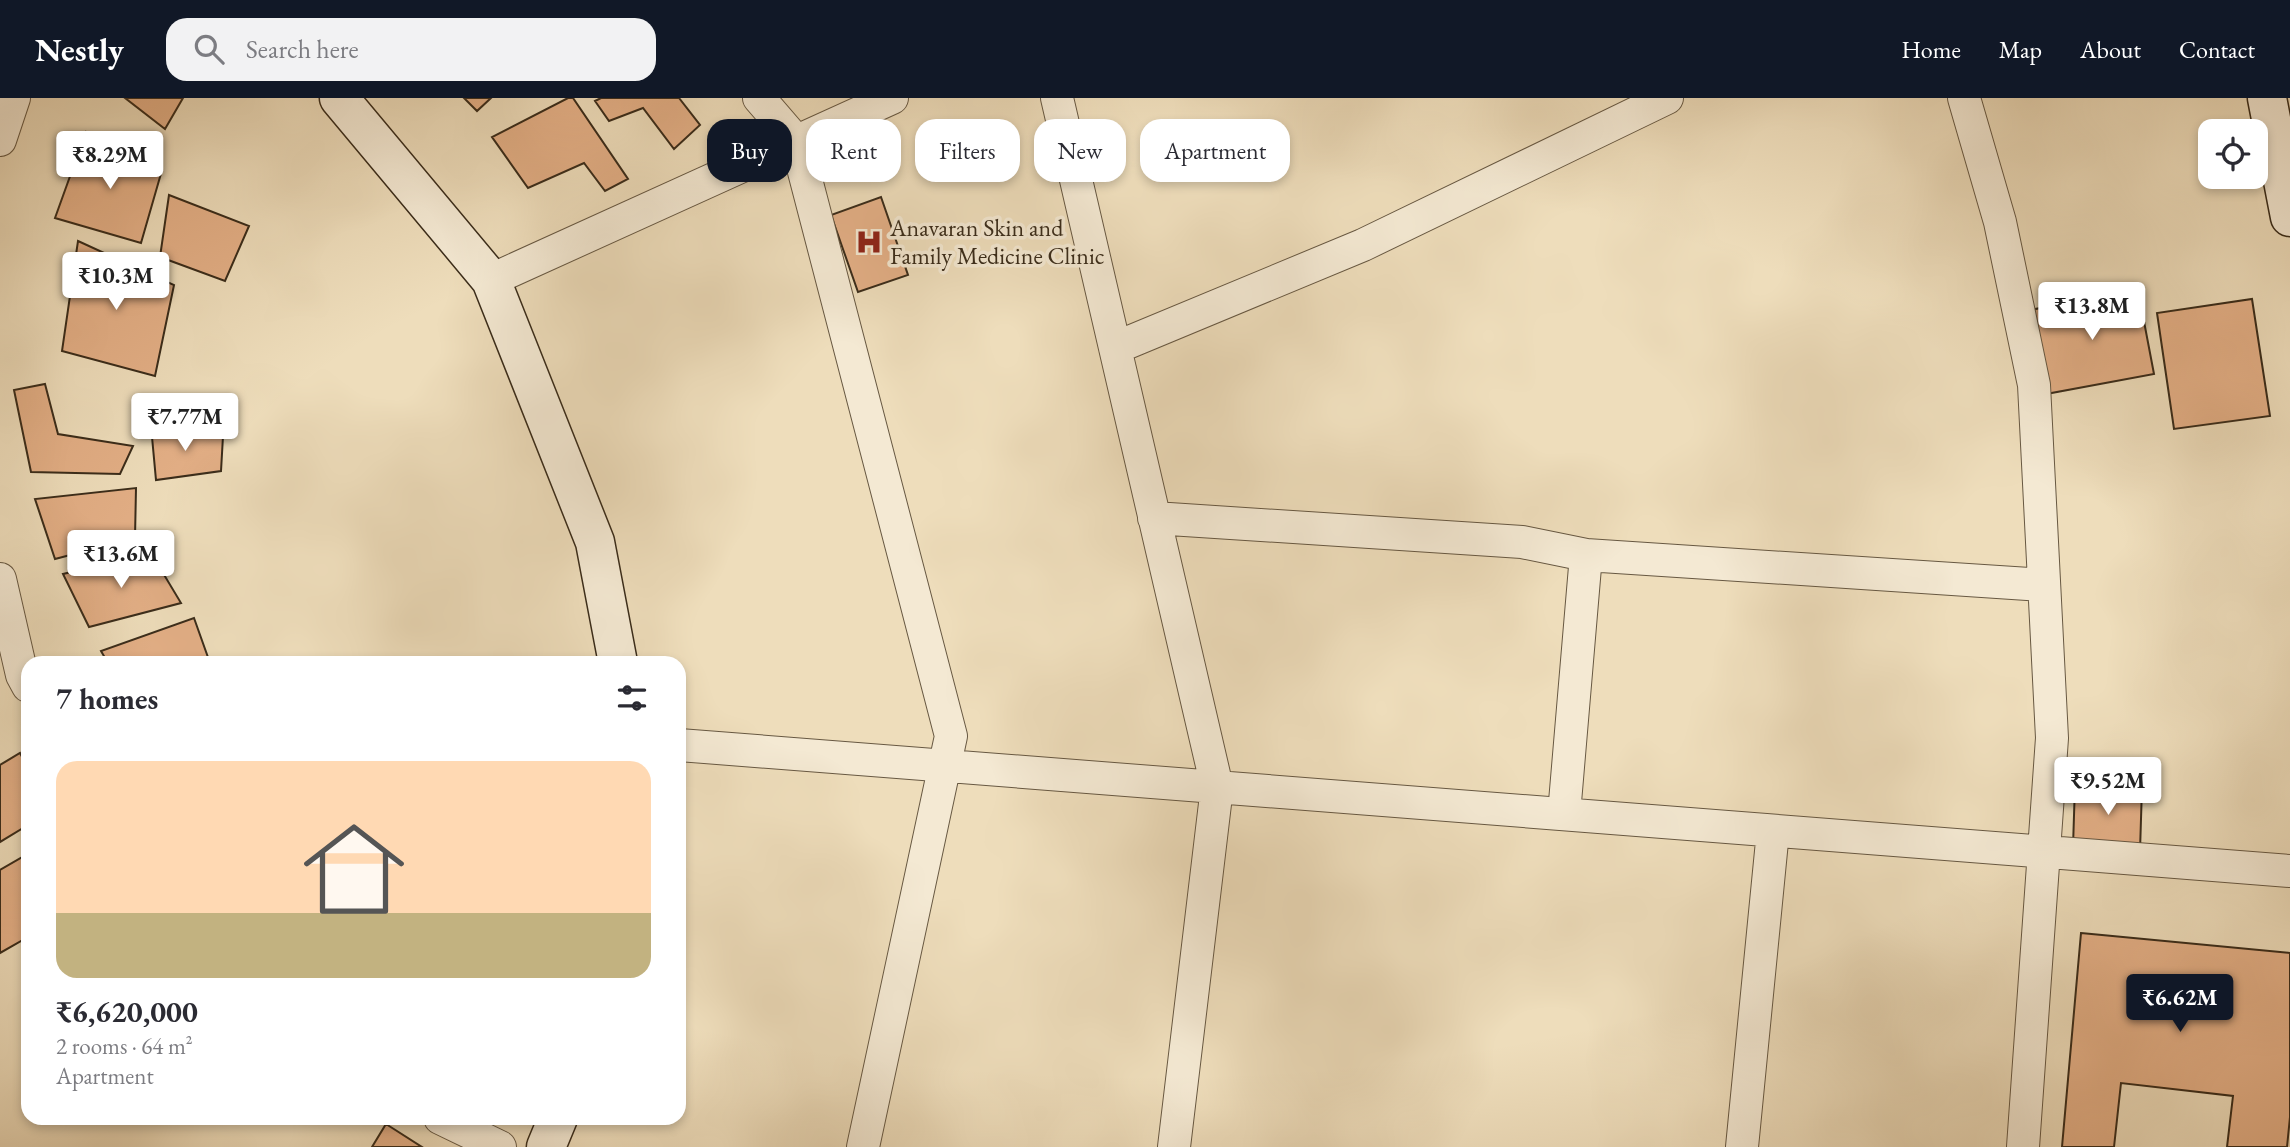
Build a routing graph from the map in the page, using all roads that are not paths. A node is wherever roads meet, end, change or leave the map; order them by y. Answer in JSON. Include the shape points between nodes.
{"nodes":[{"id":1,"x":14,"y":98,"type":"edge"},
{"id":2,"x":339,"y":98,"type":"edge"},
{"id":3,"x":759,"y":98,"type":"edge"},
{"id":4,"x":892,"y":98,"type":"edge"},
{"id":5,"x":1057,"y":98,"type":"edge"},
{"id":6,"x":1667,"y":98,"type":"edge"},
{"id":7,"x":1964,"y":98,"type":"edge"},
{"id":8,"x":2267,"y":98,"type":"edge"},
{"id":9,"x":0,"y":140,"type":"edge"},
{"id":10,"x":796,"y":141,"type":"junction"},
{"id":11,"x":2290,"y":217,"type":"edge"},
{"id":12,"x":491,"y":280,"type":"junction"},
{"id":13,"x":1115,"y":348,"type":"junction"},
{"id":14,"x":1154,"y":518,"type":"junction"},
{"id":15,"x":1586,"y":555,"type":"junction"},
{"id":16,"x":0,"y":579,"type":"edge"},
{"id":17,"x":2044,"y":585,"type":"junction"},
{"id":18,"x":617,"y":656,"type":"edge"},
{"id":19,"x":21,"y":671,"type":"edge"},
{"id":20,"x":686,"y":746,"type":"edge"},
{"id":21,"x":945,"y":766,"type":"junction"},
{"id":22,"x":1217,"y":787,"type":"junction"},
{"id":23,"x":1564,"y":814,"type":"junction"},
{"id":24,"x":1773,"y":831,"type":"junction"},
{"id":25,"x":2045,"y":852,"type":"junction"},
{"id":26,"x":2290,"y":871,"type":"edge"},
{"id":27,"x":454,"y":1125,"type":"edge"},
{"id":28,"x":555,"y":1125,"type":"edge"},
{"id":29,"x":500,"y":1147,"type":"edge"},
{"id":30,"x":546,"y":1147,"type":"edge"},
{"id":31,"x":863,"y":1147,"type":"edge"},
{"id":32,"x":1174,"y":1147,"type":"edge"},
{"id":33,"x":1742,"y":1147,"type":"edge"},
{"id":34,"x":2023,"y":1147,"type":"edge"}],
"edges":[{"from":1,"to":9,"type":"street"},
{"from":2,"to":12,"type":"street"},
{"from":3,"to":10,"type":"street"},
{"from":4,"to":10,"type":"street"},
{"from":5,"to":13,"type":"street"},
{"from":6,"to":13,"type":"street","via":[[1363,245]]},
{"from":7,"to":17,"type":"street","via":[[2000,222],[2034,385]]},
{"from":8,"to":11,"type":"street"},
{"from":10,"to":12,"type":"street"},
{"from":10,"to":21,"type":"street","via":[[951,736]]},
{"from":12,"to":18,"type":"street","via":[[595,542]]},
{"from":13,"to":14,"type":"street"},
{"from":14,"to":15,"type":"street","via":[[1522,542]]},
{"from":14,"to":22,"type":"street"},
{"from":15,"to":17,"type":"street"},
{"from":15,"to":23,"type":"street"},
{"from":16,"to":19,"type":"street"},
{"from":17,"to":25,"type":"street","via":[[2052,738]]},
{"from":20,"to":21,"type":"street"},
{"from":21,"to":22,"type":"street"},
{"from":21,"to":31,"type":"street"},
{"from":22,"to":23,"type":"street"},
{"from":22,"to":32,"type":"street"},
{"from":23,"to":24,"type":"street"},
{"from":24,"to":25,"type":"street"},
{"from":24,"to":33,"type":"street"},
{"from":25,"to":26,"type":"street"},
{"from":25,"to":34,"type":"street"},
{"from":27,"to":29,"type":"street"},
{"from":28,"to":30,"type":"street"}]}
